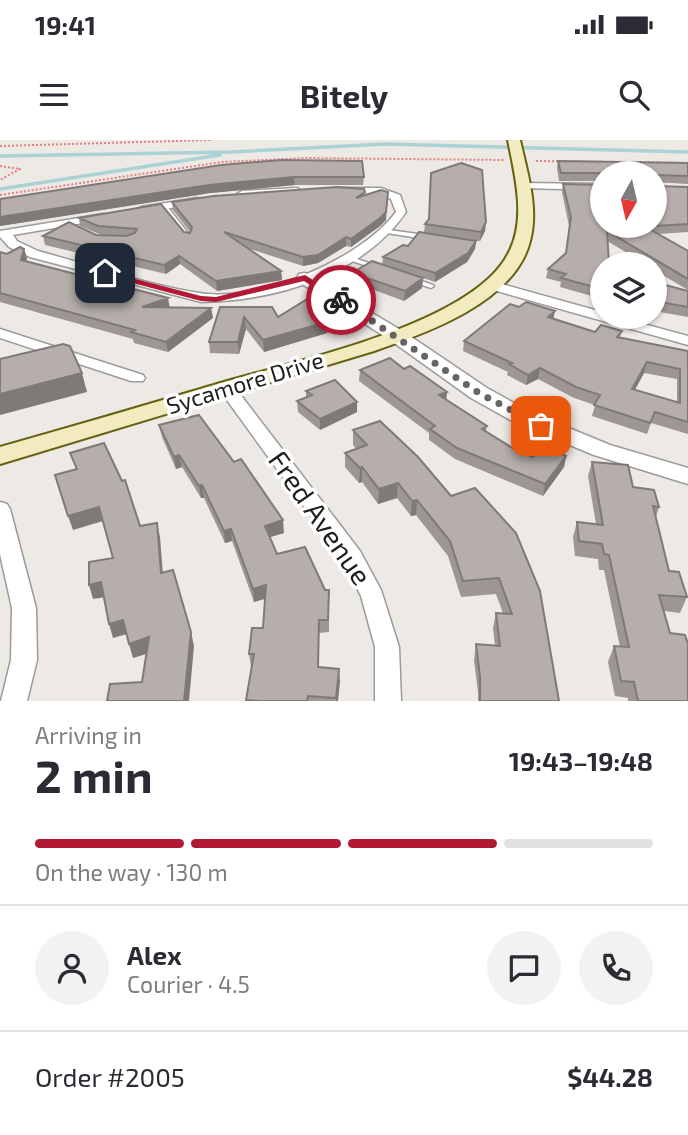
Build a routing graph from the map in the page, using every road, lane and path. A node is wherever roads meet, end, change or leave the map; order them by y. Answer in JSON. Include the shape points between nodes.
{"nodes":[{"id":1,"x":212,"y":140,"type":"edge"},
{"id":2,"x":514,"y":140,"type":"edge"},
{"id":3,"x":0,"y":146,"type":"edge"},
{"id":4,"x":518,"y":160,"type":"junction"},
{"id":5,"x":688,"y":163,"type":"edge"},
{"id":6,"x":0,"y":166,"type":"edge"},
{"id":7,"x":0,"y":180,"type":"edge"},
{"id":8,"x":522,"y":185,"type":"junction"},
{"id":9,"x":590,"y":187,"type":"edge"},
{"id":10,"x":331,"y":190,"type":"edge"},
{"id":11,"x":307,"y":191,"type":"edge"},
{"id":12,"x":0,"y":195,"type":"edge"},
{"id":13,"x":229,"y":196,"type":"edge"},
{"id":14,"x":208,"y":199,"type":"edge"},
{"id":15,"x":164,"y":206,"type":"junction"},
{"id":16,"x":123,"y":213,"type":"edge"},
{"id":17,"x":110,"y":216,"type":"edge"},
{"id":18,"x":389,"y":232,"type":"junction"},
{"id":19,"x":2,"y":234,"type":"edge"},
{"id":20,"x":189,"y":238,"type":"edge"},
{"id":21,"x":433,"y":238,"type":"edge"},
{"id":22,"x":351,"y":259,"type":"junction"},
{"id":23,"x":381,"y":269,"type":"edge"},
{"id":24,"x":305,"y":278,"type":"junction"},
{"id":25,"x":406,"y":278,"type":"edge"},
{"id":26,"x":491,"y":285,"type":"junction"},
{"id":27,"x":431,"y":286,"type":"dead end"},
{"id":28,"x":0,"y":333,"type":"edge"},
{"id":29,"x":397,"y":336,"type":"junction"},
{"id":30,"x":688,"y":341,"type":"edge"},
{"id":31,"x":51,"y":350,"type":"junction"},
{"id":32,"x":32,"y":361,"type":"edge"},
{"id":33,"x":137,"y":378,"type":"dead end"},
{"id":34,"x":228,"y":389,"type":"junction"},
{"id":35,"x":0,"y":456,"type":"edge"},
{"id":36,"x":688,"y":476,"type":"edge"},
{"id":37,"x":0,"y":509,"type":"edge"},
{"id":38,"x":14,"y":701,"type":"edge"},
{"id":39,"x":388,"y":701,"type":"edge"}],
"edges":[{"from":1,"to":3,"type":"path"},
{"from":2,"to":4,"type":"main road","name":"Sycamore Drive"},
{"from":4,"to":5,"type":"path"},
{"from":4,"to":8,"type":"main road","name":"Sycamore Drive"},
{"from":4,"to":12,"type":"path","via":[[222,162]]},
{"from":6,"to":7,"type":"path","via":[[20,169]]},
{"from":8,"to":9,"type":"street"},
{"from":8,"to":26,"type":"main road","name":"Sycamore Drive","via":[[525,234],[516,255]]},
{"from":10,"to":18,"type":"street","via":[[381,191],[396,197],[401,212]]},
{"from":11,"to":13,"type":"street"},
{"from":14,"to":15,"type":"street"},
{"from":15,"to":16,"type":"street"},
{"from":15,"to":20,"type":"lane"},
{"from":17,"to":19,"type":"street"},
{"from":18,"to":21,"type":"lane"},
{"from":18,"to":22,"type":"street"},
{"from":19,"to":24,"type":"street","via":[[34,254],[201,298],[228,298]]},
{"from":22,"to":23,"type":"lane"},
{"from":22,"to":24,"type":"street"},
{"from":24,"to":29,"type":"street"},
{"from":25,"to":27,"type":"lane"},
{"from":26,"to":29,"type":"main road","name":"Sycamore Drive","via":[[444,316]]},
{"from":26,"to":30,"type":"street"},
{"from":28,"to":31,"type":"street"},
{"from":29,"to":34,"type":"main road","name":"Sycamore Drive"},
{"from":29,"to":36,"type":"street","via":[[522,417],[602,450]]},
{"from":31,"to":32,"type":"street"},
{"from":31,"to":33,"type":"street"},
{"from":34,"to":35,"type":"main road","name":"Sycamore Drive"},
{"from":34,"to":39,"type":"street","name":"Fred Avenue","via":[[352,556],[373,596],[387,647]]},
{"from":37,"to":38,"type":"street","via":[[24,608],[24,660]]}]}
